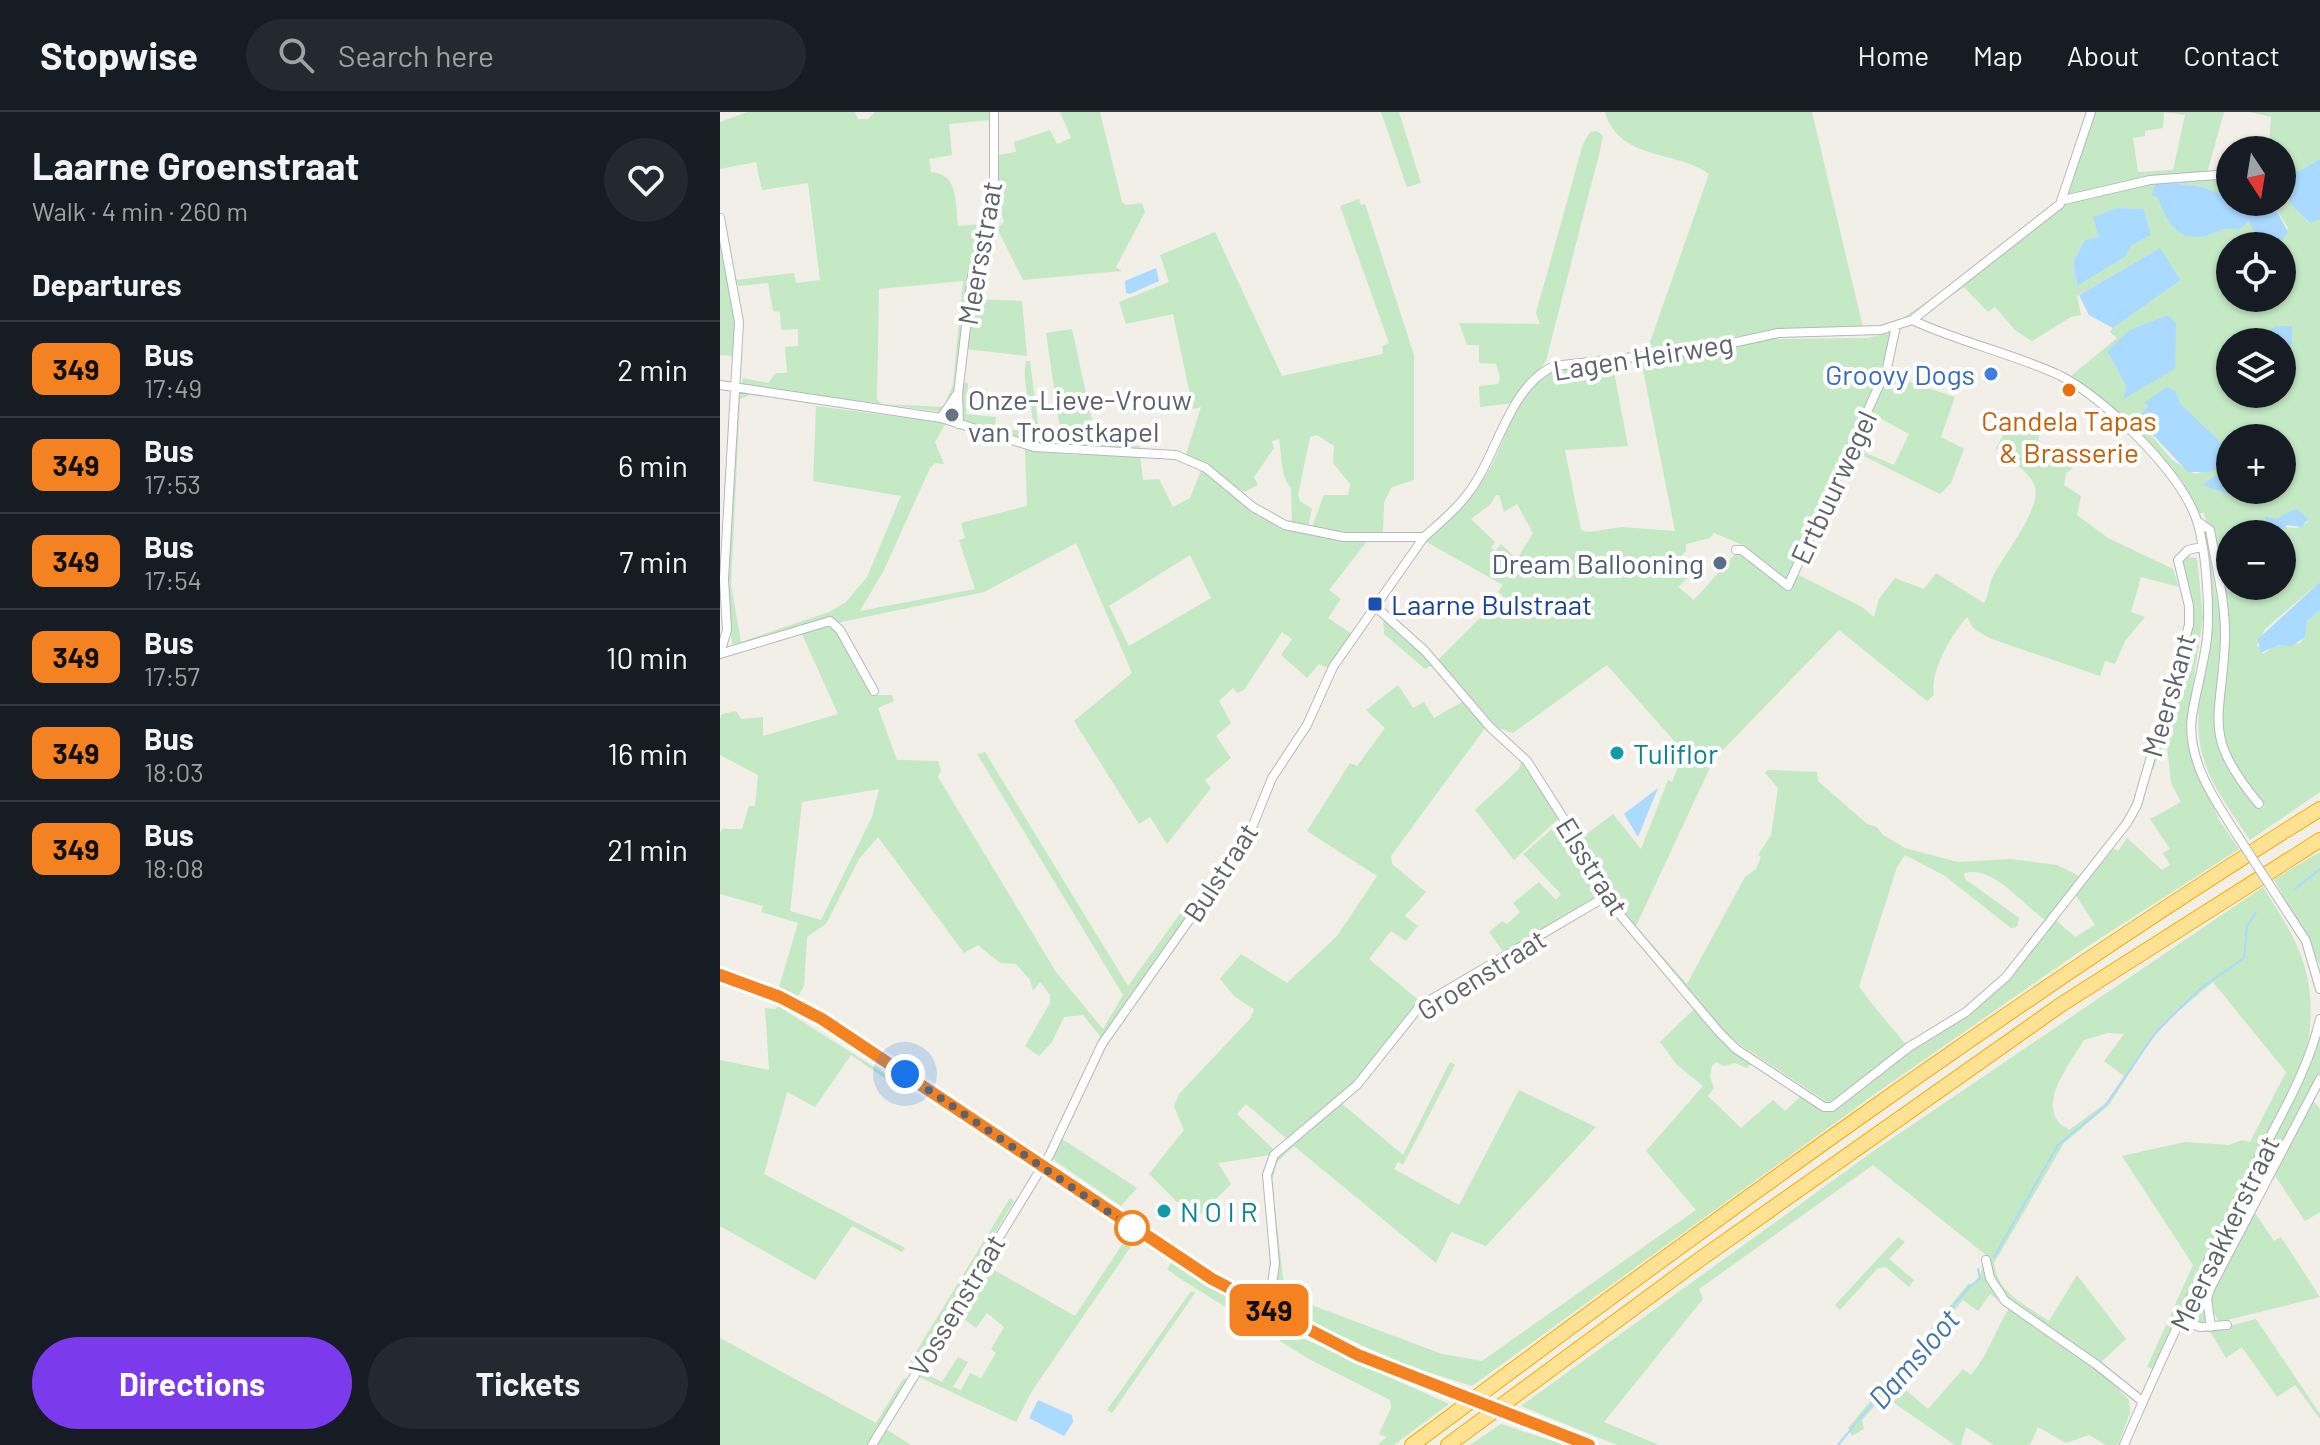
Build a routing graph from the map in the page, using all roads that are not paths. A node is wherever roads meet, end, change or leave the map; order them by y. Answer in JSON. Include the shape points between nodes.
{"nodes":[{"id":1,"x":994,"y":112,"type":"edge"},
{"id":2,"x":2091,"y":112,"type":"edge"},
{"id":3,"x":2216,"y":175,"type":"edge"},
{"id":4,"x":2064,"y":200,"type":"junction"},
{"id":5,"x":720,"y":218,"type":"edge"},
{"id":6,"x":1912,"y":320,"type":"junction"},
{"id":7,"x":1896,"y":326,"type":"junction"},
{"id":8,"x":720,"y":385,"type":"edge"},
{"id":9,"x":734,"y":389,"type":"junction"},
{"id":10,"x":958,"y":394,"type":"junction"},
{"id":11,"x":941,"y":418,"type":"junction"},
{"id":12,"x":959,"y":424,"type":"junction"},
{"id":13,"x":2197,"y":520,"type":"junction"},
{"id":14,"x":1424,"y":537,"type":"junction"},
{"id":15,"x":2201,"y":547,"type":"junction"},
{"id":16,"x":1736,"y":550,"type":"dead end"},
{"id":17,"x":1377,"y":608,"type":"junction"},
{"id":18,"x":720,"y":654,"type":"edge"},
{"id":19,"x":874,"y":691,"type":"dead end"},
{"id":20,"x":2259,"y":804,"type":"dead end"},
{"id":21,"x":2320,"y":809,"type":"edge"},
{"id":22,"x":2320,"y":840,"type":"edge"},
{"id":23,"x":1605,"y":897,"type":"junction"},
{"id":24,"x":720,"y":975,"type":"edge"},
{"id":25,"x":2320,"y":989,"type":"edge"},
{"id":26,"x":2320,"y":1019,"type":"edge"},
{"id":27,"x":2320,"y":1079,"type":"edge"},
{"id":28,"x":1824,"y":1107,"type":"joint"},
{"id":29,"x":1040,"y":1166,"type":"junction"},
{"id":30,"x":1986,"y":1260,"type":"dead end"},
{"id":31,"x":1263,"y":1307,"type":"junction"},
{"id":32,"x":2181,"y":1320,"type":"junction"},
{"id":33,"x":2227,"y":1325,"type":"dead end"},
{"id":34,"x":2211,"y":1327,"type":"junction"},
{"id":35,"x":2142,"y":1401,"type":"junction"},
{"id":36,"x":872,"y":1445,"type":"edge"},
{"id":37,"x":1412,"y":1445,"type":"edge"},
{"id":38,"x":1448,"y":1445,"type":"edge"},
{"id":39,"x":1589,"y":1445,"type":"edge"},
{"id":40,"x":2124,"y":1445,"type":"edge"}],
"edges":[{"from":1,"to":10,"type":"street","name":"Meersstraat","via":[[994,193],[972,276]]},
{"from":2,"to":4,"type":"street"},
{"from":3,"to":4,"type":"street","name":"Lagen Heirweg","via":[[2150,180]]},
{"from":4,"to":6,"type":"street","name":"Lagen Heirweg"},
{"from":5,"to":9,"type":"street","via":[[739,322]]},
{"from":6,"to":7,"type":"street","name":"Lagen Heirweg"},
{"from":6,"to":13,"type":"street","via":[[2076,384],[2149,449]]},
{"from":7,"to":14,"type":"street","name":"Lagen Heirweg","via":[[1761,335],[1705,349],[1554,366],[1539,373],[1523,395],[1472,490]]},
{"from":7,"to":16,"type":"street","name":"Ertbuurwegel","via":[[1887,368],[1788,586]]},
{"from":8,"to":9,"type":"street"},
{"from":9,"to":11,"type":"street"},
{"from":9,"to":18,"type":"street","via":[[724,579],[727,630]]},
{"from":10,"to":11,"type":"street","name":"Meersstraat"},
{"from":10,"to":12,"type":"street","name":"Meersstraat"},
{"from":11,"to":12,"type":"street"},
{"from":12,"to":14,"type":"street","via":[[1034,447],[1176,455],[1206,468],[1253,507],[1285,525],[1344,537]]},
{"from":13,"to":15,"type":"street"},
{"from":13,"to":20,"type":"street","via":[[2210,530],[2225,637],[2217,731],[2224,754]]},
{"from":14,"to":17,"type":"street","name":"Bulstraat"},
{"from":15,"to":25,"type":"street","bridge":true,"via":[[2207,637],[2192,720],[2194,750],[2203,777],[2306,941]]},
{"from":15,"to":28,"type":"street","name":"Meerskant","via":[[2178,560],[2189,625],[2137,805],[2127,823],[2006,977],[1838,1104]]},
{"from":17,"to":23,"type":"street","name":"Elsstraat","via":[[1425,651],[1490,727],[1527,761]]},
{"from":17,"to":29,"type":"street","name":"Bulstraat","via":[[1333,667],[1307,725],[1272,778],[1249,835],[1102,1044]]},
{"from":18,"to":19,"type":"street","via":[[830,621]]},
{"from":21,"to":37,"type":"highway","via":[[2052,982],[1876,1105]]},
{"from":22,"to":38,"type":"highway","via":[[2049,1013]]},
{"from":23,"to":28,"type":"street","name":"Elsstraat","via":[[1728,1041]]},
{"from":23,"to":31,"type":"street","name":"Groenstraat","via":[[1420,1006],[1357,1085],[1274,1155],[1267,1175],[1275,1263]]},
{"from":24,"to":29,"type":"main road","via":[[822,1019]]},
{"from":26,"to":32,"type":"street","name":"Meersakkerstraat","via":[[2300,1077]]},
{"from":27,"to":34,"type":"street","via":[[2210,1289]]},
{"from":29,"to":31,"type":"main road"},
{"from":29,"to":36,"type":"street","name":"Vossenstraat"},
{"from":30,"to":35,"type":"street","via":[[2005,1301]]},
{"from":31,"to":39,"type":"main road","bridge":true,"via":[[1358,1355]]},
{"from":32,"to":34,"type":"street"},
{"from":32,"to":35,"type":"street","name":"Meersakkerstraat"},
{"from":33,"to":34,"type":"street"},
{"from":35,"to":40,"type":"street","name":"Meersakkerstraat"}]}
